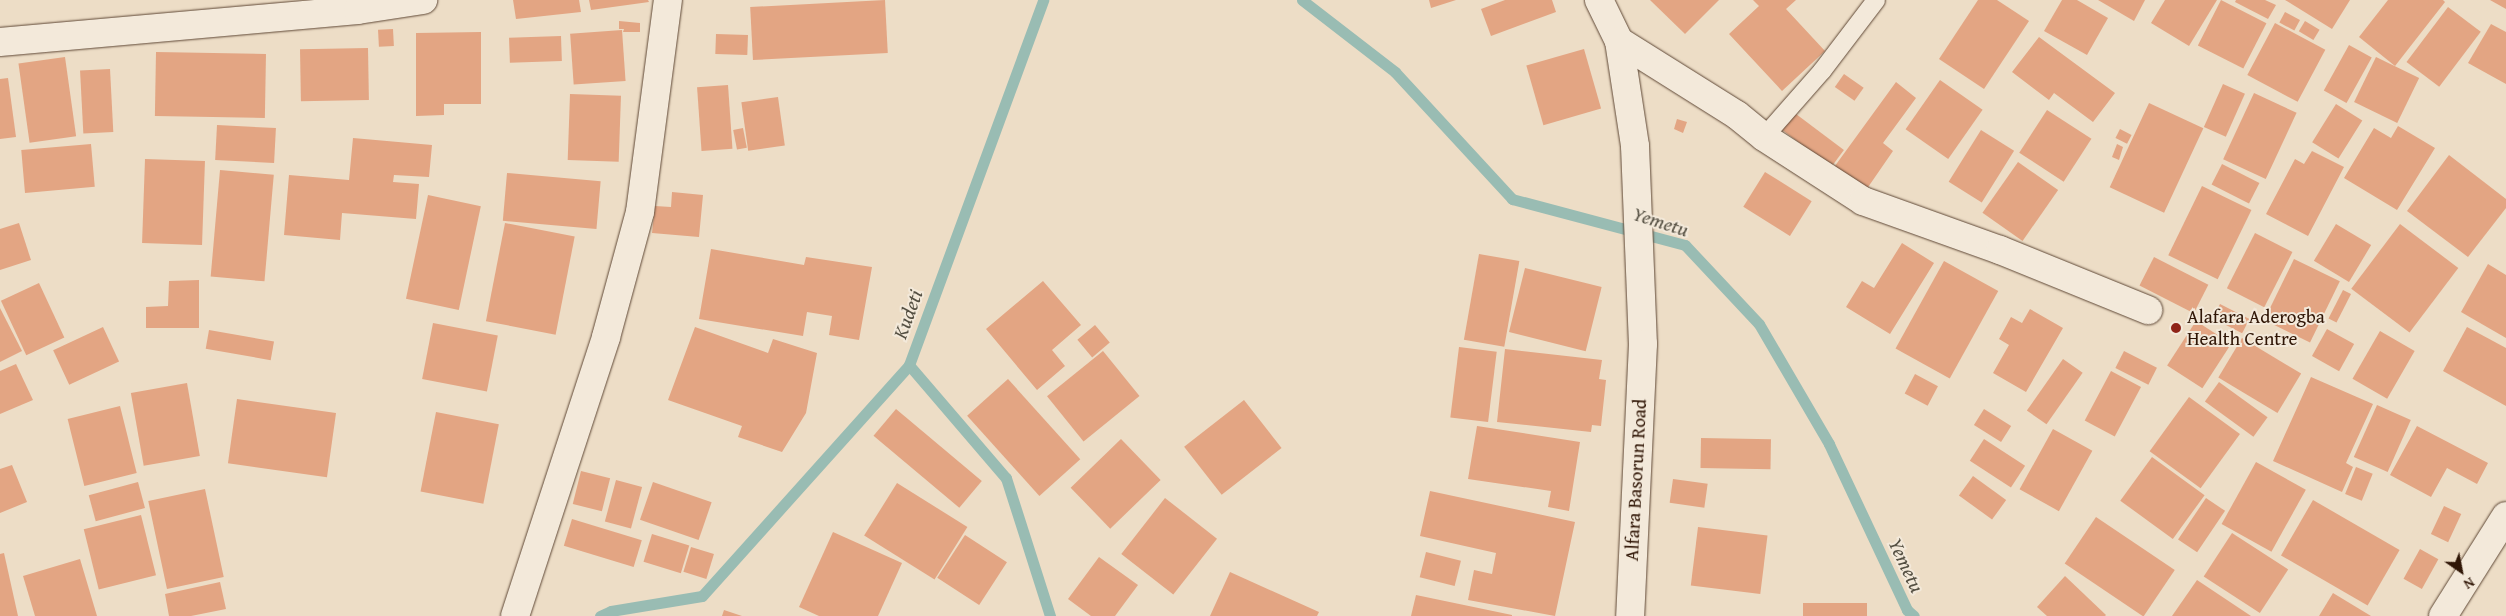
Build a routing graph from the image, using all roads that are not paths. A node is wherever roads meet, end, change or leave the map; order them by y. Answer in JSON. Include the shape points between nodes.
{"nodes":[{"id":1,"x":423,"y":0,"type":"edge"},
{"id":2,"x":668,"y":0,"type":"edge"},
{"id":3,"x":1599,"y":0,"type":"edge"},
{"id":4,"x":1876,"y":0,"type":"edge"},
{"id":5,"x":1619,"y":41,"type":"junction"},
{"id":6,"x":0,"y":42,"type":"edge"},
{"id":7,"x":1764,"y":137,"type":"junction"},
{"id":8,"x":2148,"y":310,"type":"dead end"},
{"id":9,"x":2506,"y":516,"type":"edge"},
{"id":10,"x":518,"y":605,"type":"edge"},
{"id":11,"x":1630,"y":616,"type":"edge"},
{"id":12,"x":2443,"y":616,"type":"edge"}],
"edges":[{"from":1,"to":6,"type":"street","via":[[358,10]]},
{"from":2,"to":10,"type":"street","via":[[640,212],[606,338]]},
{"from":3,"to":5,"type":"street"},
{"from":4,"to":7,"type":"lane","via":[[1822,71]]},
{"from":5,"to":7,"type":"street","via":[[1737,115]]},
{"from":5,"to":11,"type":"street","name":"Alfara Basorun Road","via":[[1634,146],[1644,344]]},
{"from":7,"to":8,"type":"street","via":[[1863,201],[2000,250]]},
{"from":9,"to":12,"type":"street"}]}
